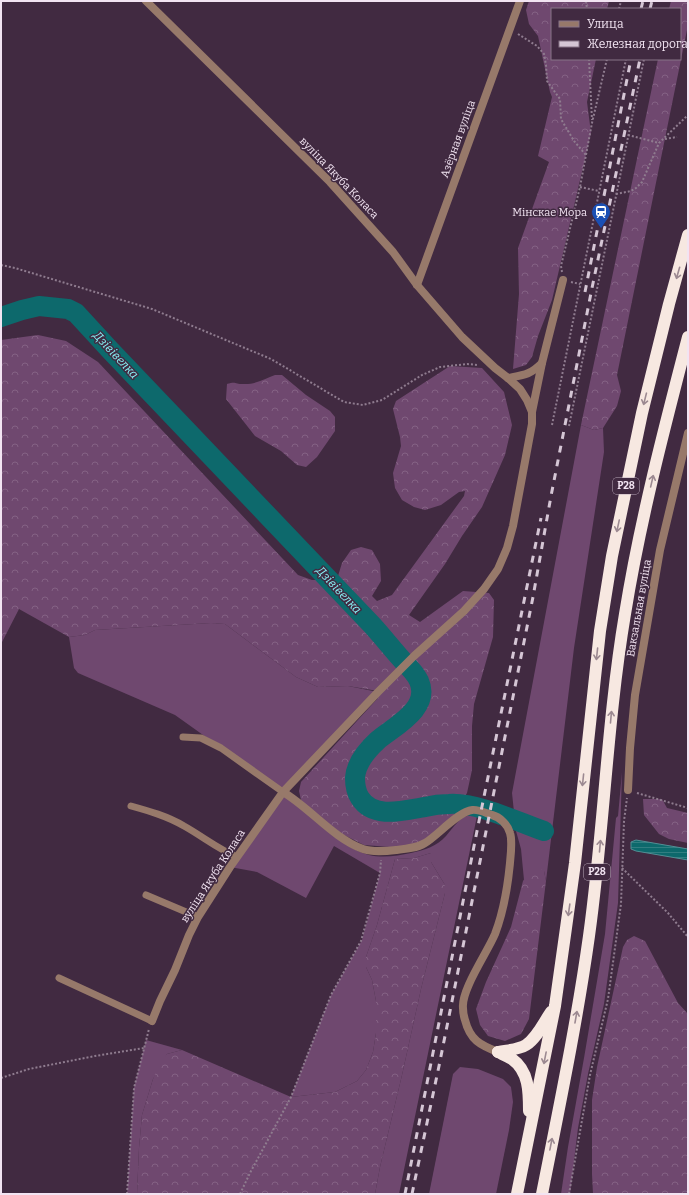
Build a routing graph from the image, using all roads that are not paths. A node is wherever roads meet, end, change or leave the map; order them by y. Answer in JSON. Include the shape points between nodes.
{"nodes":[{"id":1,"x":146,"y":1,"type":"edge"},
{"id":2,"x":520,"y":1,"type":"edge"},
{"id":3,"x":688,"y":235,"type":"edge"},
{"id":4,"x":563,"y":280,"type":"road end"},
{"id":5,"x":417,"y":285,"type":"junction"},
{"id":6,"x":688,"y":338,"type":"edge"},
{"id":7,"x":542,"y":363,"type":"junction"},
{"id":8,"x":508,"y":378,"type":"junction"},
{"id":9,"x":532,"y":412,"type":"junction"},
{"id":10,"x":688,"y":433,"type":"edge"},
{"id":11,"x":183,"y":736,"type":"dead end"},
{"id":12,"x":628,"y":790,"type":"road end"},
{"id":13,"x":282,"y":792,"type":"junction"},
{"id":14,"x":131,"y":806,"type":"dead end"},
{"id":15,"x":237,"y":857,"type":"junction"},
{"id":16,"x":146,"y":895,"type":"dead end"},
{"id":17,"x":198,"y":917,"type":"junction"},
{"id":18,"x":58,"y":978,"type":"dead end"},
{"id":19,"x":554,"y":1006,"type":"junction"},
{"id":20,"x":152,"y":1021,"type":"joint"},
{"id":21,"x":498,"y":1052,"type":"junction"},
{"id":22,"x":530,"y":1131,"type":"junction"},
{"id":23,"x":544,"y":1190,"type":"edge"},
{"id":24,"x":517,"y":1194,"type":"edge"}],
"edges":[{"from":1,"to":5,"type":"street","name":"вуліца Якуба Коласа","via":[[330,182],[393,252]]},
{"from":2,"to":5,"type":"street","name":"Азёрная вуліца"},
{"from":3,"to":19,"type":"highway","number":"Р28","one_way":true,"via":[[642,413],[612,556],[600,631],[575,863]]},
{"from":4,"to":7,"type":"street","name":"вуліца Якуба Коласа"},
{"from":5,"to":8,"type":"street","name":"вуліца Якуба Коласа","via":[[462,337]]},
{"from":23,"to":6,"type":"highway","number":"Р28","one_way":true,"via":[[589,936],[614,692],[630,581],[657,458]]},
{"from":7,"to":8,"type":"street","via":[[526,375]]},
{"from":7,"to":9,"type":"street","name":"вуліца Якуба Коласа"},
{"from":8,"to":9,"type":"street","name":"вуліца Якуба Коласа","via":[[520,390]]},
{"from":9,"to":13,"type":"street","name":"вуліца Якуба Коласа","via":[[513,526],[498,569],[464,611],[414,656]]},
{"from":10,"to":12,"type":"street","name":"Вакзальная вуліца","via":[[660,550],[635,695]]},
{"from":11,"to":13,"type":"lane","via":[[201,738],[221,748]]},
{"from":13,"to":15,"type":"street","name":"вуліца Якуба Коласа"},
{"from":13,"to":21,"type":"street","via":[[293,797],[340,836],[364,850],[395,851],[415,848],[440,833],[465,812],[472,810],[496,816],[507,826],[510,833],[510,857],[502,912],[462,1008],[468,1030],[474,1039],[482,1046]]},
{"from":14,"to":15,"type":"lane","via":[[164,816]]},
{"from":15,"to":17,"type":"street","name":"вуліца Якуба Коласа"},
{"from":16,"to":17,"type":"lane"},
{"from":17,"to":20,"type":"street","name":"вуліца Якуба Коласа"},
{"from":18,"to":20,"type":"lane"},
{"from":19,"to":21,"type":"highway","via":[[535,1036],[526,1045]]},
{"from":19,"to":22,"type":"highway","number":"Р28","one_way":true},
{"from":21,"to":22,"type":"highway","via":[[521,1067],[526,1078]]},
{"from":22,"to":24,"type":"highway","number":"Р28"}]}
